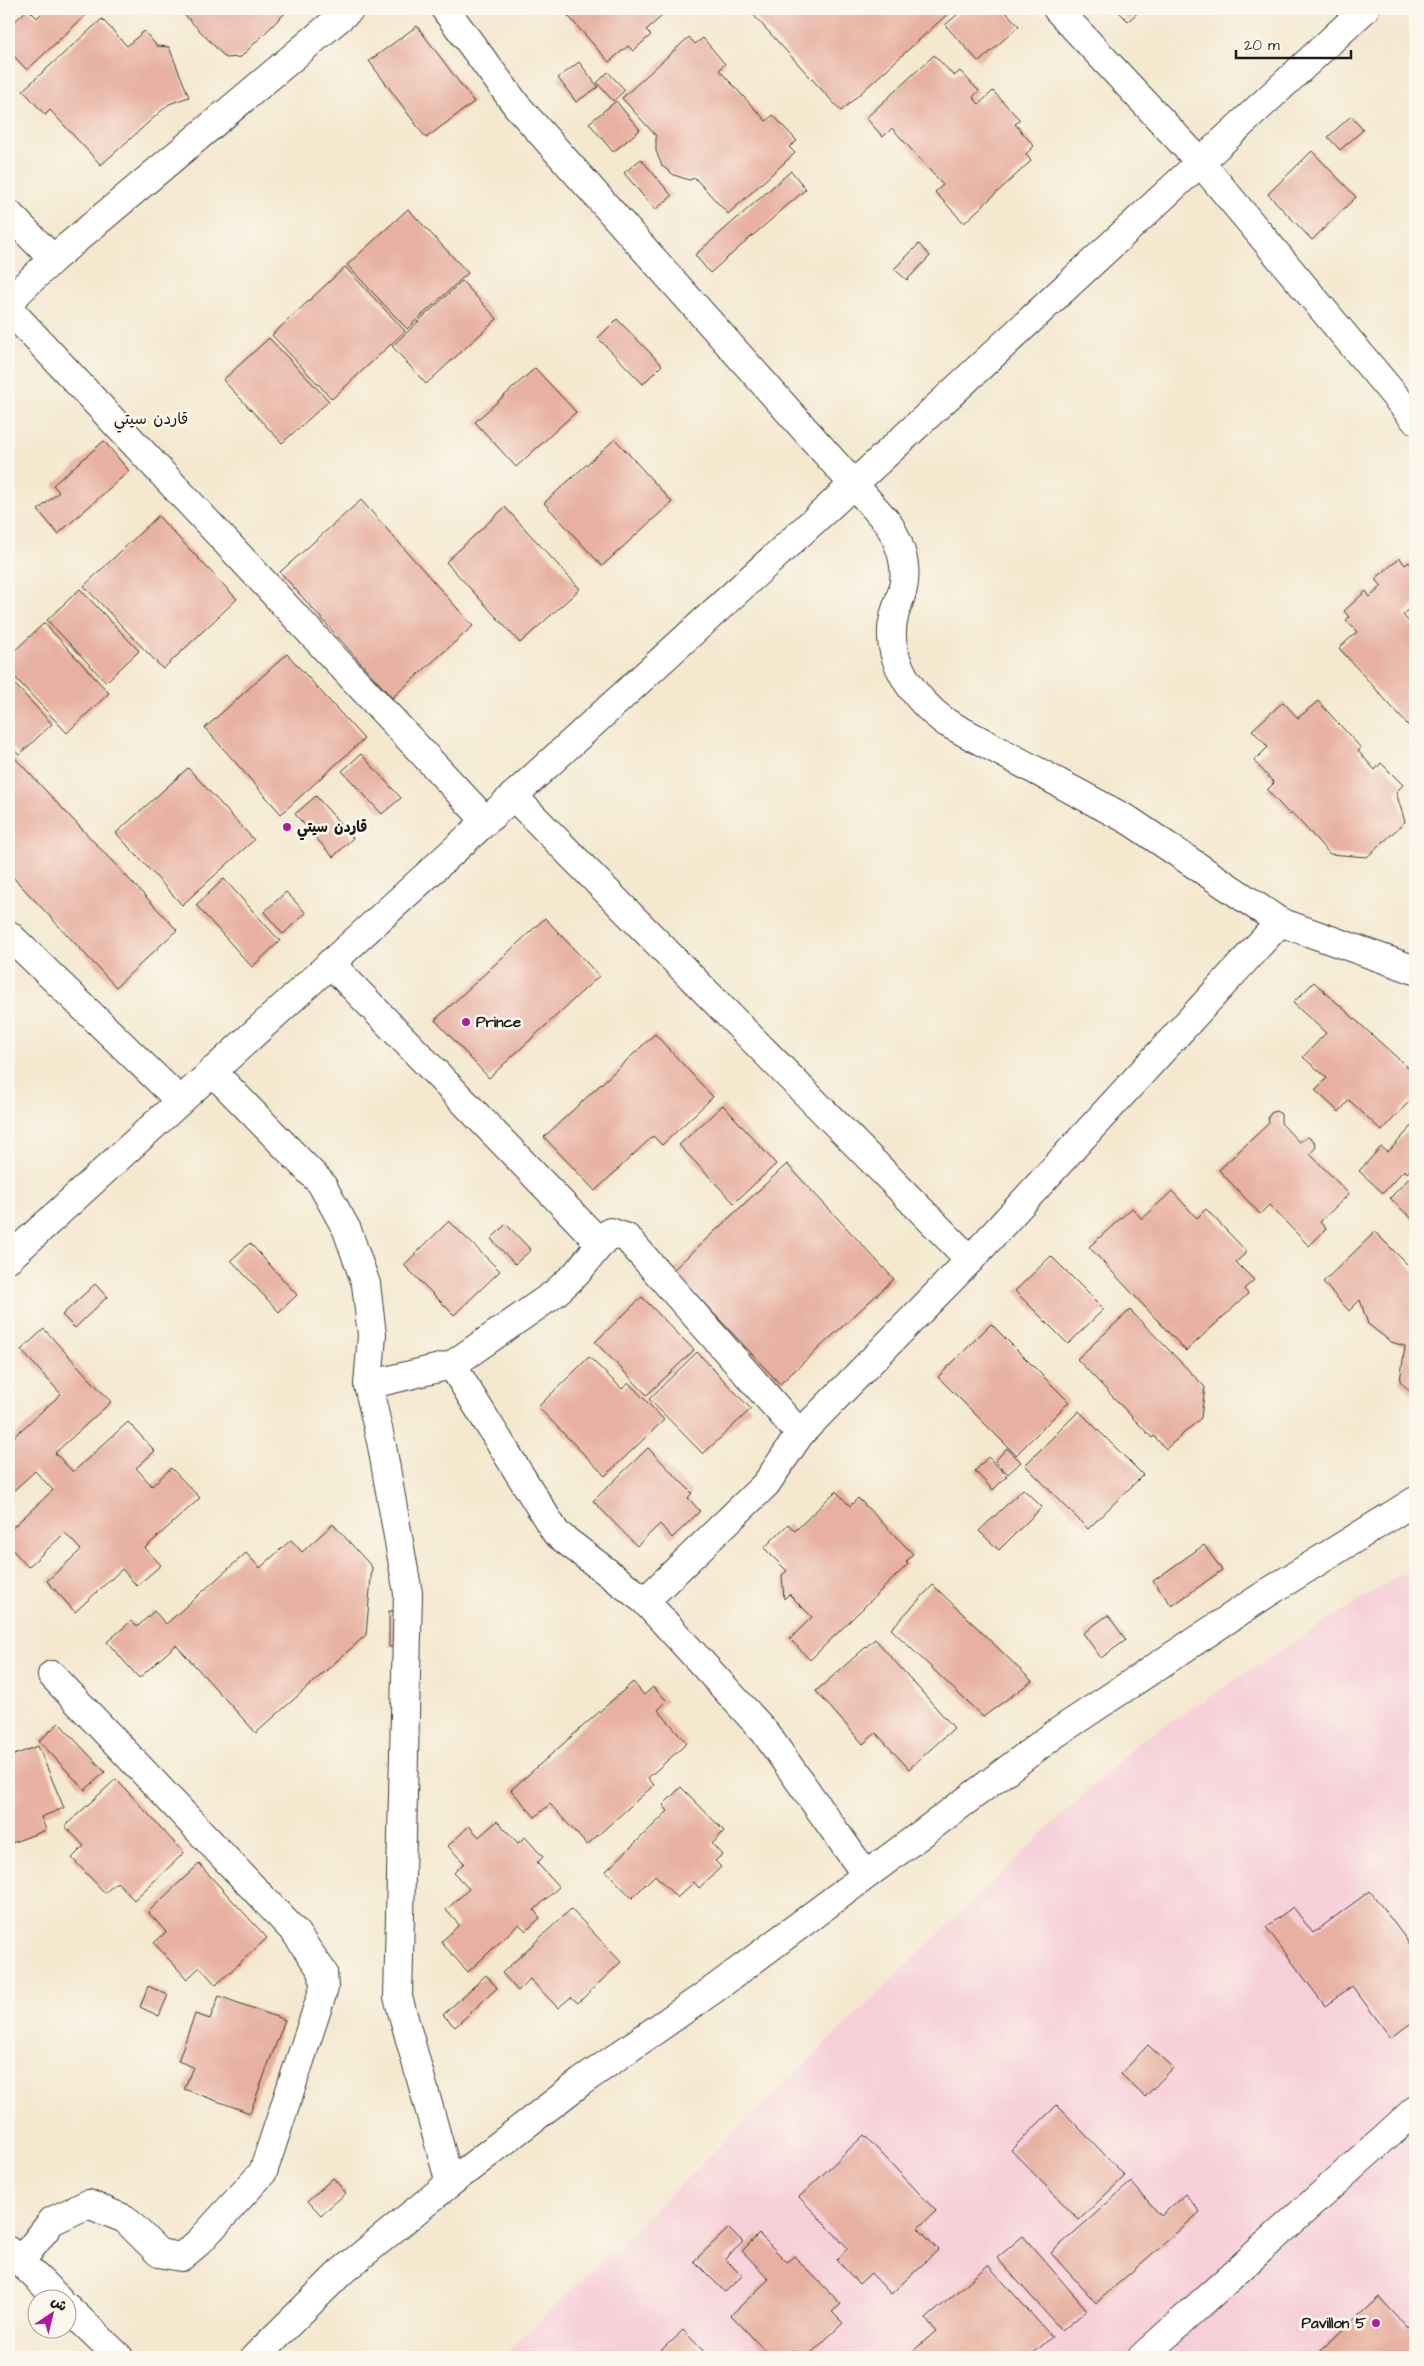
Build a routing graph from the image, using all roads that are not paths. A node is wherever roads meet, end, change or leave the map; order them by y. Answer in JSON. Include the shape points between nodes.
{"nodes":[{"id":1,"x":350,"y":9,"type":"edge"},
{"id":2,"x":445,"y":9,"type":"edge"},
{"id":3,"x":1057,"y":9,"type":"edge"},
{"id":4,"x":1365,"y":9,"type":"edge"},
{"id":5,"x":1200,"y":162,"type":"junction"},
{"id":6,"x":9,"y":214,"type":"edge"},
{"id":7,"x":53,"y":259,"type":"junction"},
{"id":8,"x":9,"y":301,"type":"edge"},
{"id":9,"x":9,"y":309,"type":"edge"},
{"id":10,"x":1415,"y":420,"type":"edge"},
{"id":11,"x":854,"y":484,"type":"junction"},
{"id":12,"x":513,"y":796,"type":"junction"},
{"id":13,"x":486,"y":821,"type":"junction"},
{"id":14,"x":1280,"y":922,"type":"junction"},
{"id":15,"x":9,"y":935,"type":"edge"},
{"id":16,"x":330,"y":963,"type":"junction"},
{"id":17,"x":1415,"y":970,"type":"edge"},
{"id":18,"x":212,"y":1072,"type":"junction"},
{"id":19,"x":180,"y":1101,"type":"junction"},
{"id":20,"x":600,"y":1243,"type":"junction"},
{"id":21,"x":9,"y":1258,"type":"edge"},
{"id":22,"x":970,"y":1260,"type":"junction"},
{"id":23,"x":452,"y":1365,"type":"junction"},
{"id":24,"x":368,"y":1385,"type":"junction"},
{"id":25,"x":800,"y":1434,"type":"junction"},
{"id":26,"x":1415,"y":1501,"type":"edge"},
{"id":27,"x":645,"y":1601,"type":"junction"},
{"id":28,"x":52,"y":1675,"type":"dead end"},
{"id":29,"x":866,"y":1875,"type":"junction"},
{"id":30,"x":1415,"y":2110,"type":"edge"},
{"id":31,"x":450,"y":2183,"type":"junction"},
{"id":32,"x":14,"y":2257,"type":"edge"},
{"id":33,"x":47,"y":2288,"type":"edge"},
{"id":34,"x":78,"y":2318,"type":"edge"},
{"id":35,"x":119,"y":2357,"type":"edge"},
{"id":36,"x":255,"y":2357,"type":"edge"},
{"id":37,"x":1142,"y":2357,"type":"edge"}],
"edges":[{"from":1,"to":7,"type":"street"},
{"from":2,"to":11,"type":"street","via":[[517,106]]},
{"from":3,"to":5,"type":"street"},
{"from":4,"to":5,"type":"street"},
{"from":5,"to":10,"type":"street"},
{"from":5,"to":11,"type":"street"},
{"from":6,"to":7,"type":"street"},
{"from":7,"to":8,"type":"street"},
{"from":9,"to":13,"type":"street"},
{"from":11,"to":12,"type":"street"},
{"from":11,"to":14,"type":"street","via":[[888,523],[902,553],[904,587],[894,618],[893,646],[907,681],[931,712],[1130,820]]},
{"from":12,"to":13,"type":"street"},
{"from":12,"to":22,"type":"street"},
{"from":13,"to":16,"type":"street"},
{"from":14,"to":17,"type":"street"},
{"from":14,"to":22,"type":"street"},
{"from":15,"to":19,"type":"street"},
{"from":16,"to":18,"type":"street"},
{"from":16,"to":20,"type":"street"},
{"from":18,"to":19,"type":"street"},
{"from":18,"to":24,"type":"street","via":[[311,1172],[333,1202],[347,1230],[359,1259],[371,1310]]},
{"from":19,"to":21,"type":"street"},
{"from":20,"to":23,"type":"street","via":[[576,1274],[554,1294]]},
{"from":20,"to":25,"type":"street","via":[[610,1232],[627,1238]]},
{"from":22,"to":25,"type":"street"},
{"from":23,"to":24,"type":"street"},
{"from":23,"to":27,"type":"street","via":[[556,1532]]},
{"from":24,"to":31,"type":"street","via":[[408,1592],[398,1997]]},
{"from":25,"to":27,"type":"street","via":[[766,1484]]},
{"from":26,"to":29,"type":"street","via":[[1272,1590],[1055,1734]]},
{"from":27,"to":29,"type":"street","via":[[764,1731]]},
{"from":28,"to":32,"type":"street","via":[[295,1932],[323,1972],[324,1988],[263,2172],[199,2242],[181,2257],[159,2253],[125,2219],[88,2204],[52,2221]]},
{"from":29,"to":31,"type":"street","via":[[717,1987],[581,2082]]},
{"from":30,"to":37,"type":"street"},
{"from":31,"to":36,"type":"street","via":[[341,2272]]},
{"from":32,"to":33,"type":"street"},
{"from":34,"to":35,"type":"street"}]}
